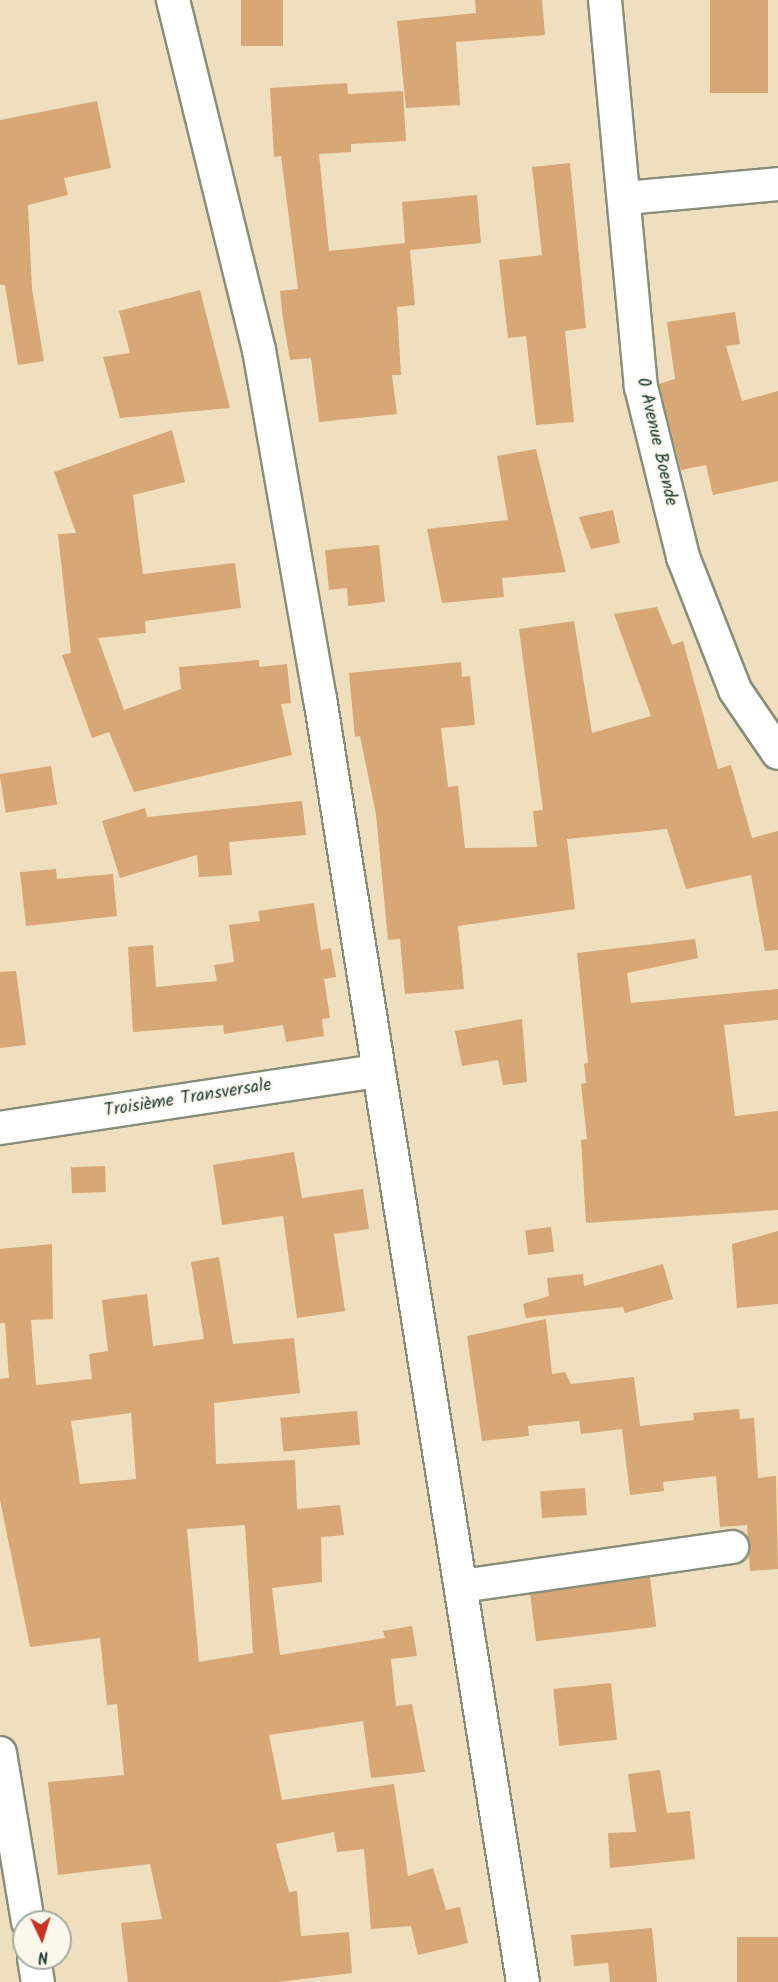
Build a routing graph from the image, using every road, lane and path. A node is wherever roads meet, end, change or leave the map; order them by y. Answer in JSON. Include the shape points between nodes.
{"nodes":[{"id":1,"x":173,"y":0,"type":"edge"},
{"id":2,"x":605,"y":0,"type":"edge"},
{"id":3,"x":778,"y":184,"type":"edge"},
{"id":4,"x":625,"y":198,"type":"junction"},
{"id":5,"x":778,"y":753,"type":"edge"},
{"id":6,"x":377,"y":1071,"type":"junction"},
{"id":7,"x":0,"y":1128,"type":"edge"},
{"id":8,"x":732,"y":1546,"type":"dead end"},
{"id":9,"x":462,"y":1586,"type":"junction"},
{"id":10,"x":0,"y":1753,"type":"edge"},
{"id":11,"x":26,"y":1910,"type":"edge"},
{"id":12,"x":523,"y":1982,"type":"edge"}],
"edges":[{"from":1,"to":6,"type":"street","via":[[258,350],[320,698]]},
{"from":2,"to":4,"type":"street","name":"0 Avenue Boende"},
{"from":3,"to":4,"type":"street"},
{"from":4,"to":5,"type":"street","name":"0 Avenue Boende","via":[[641,387],[682,557],[735,690]]},
{"from":6,"to":7,"type":"street","name":"Troisième Transversale"},
{"from":6,"to":9,"type":"street"},
{"from":8,"to":9,"type":"street"},
{"from":9,"to":12,"type":"street"},
{"from":10,"to":11,"type":"street"}]}
